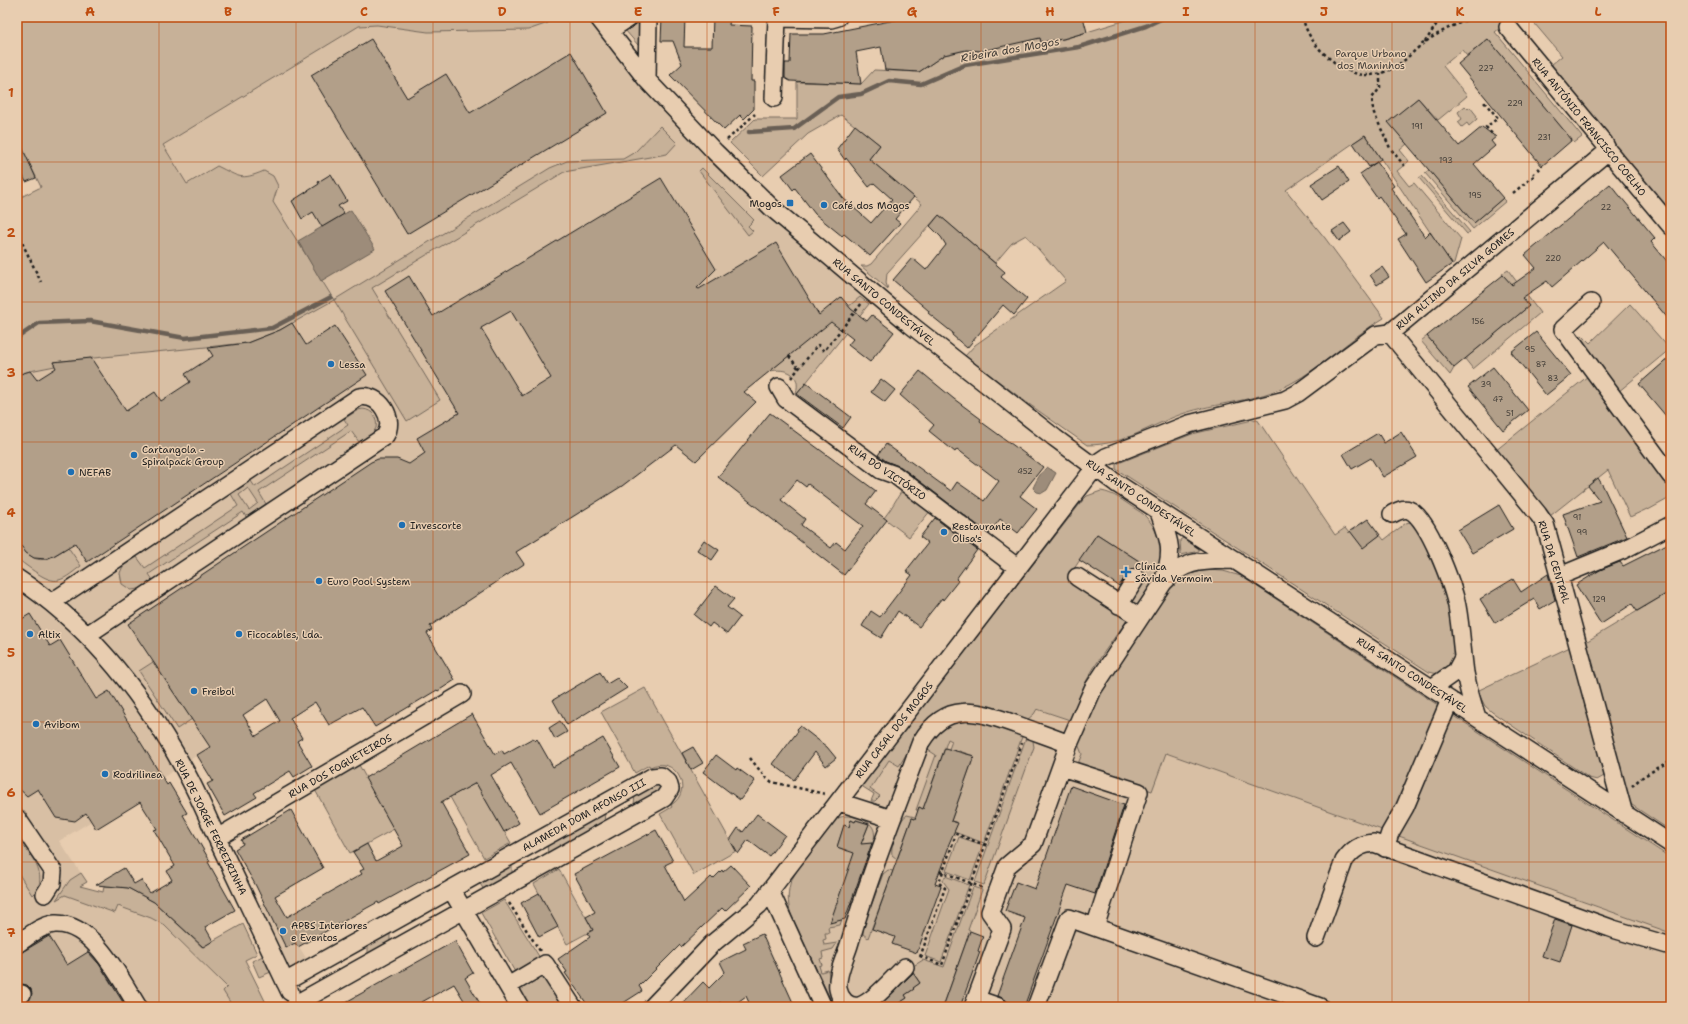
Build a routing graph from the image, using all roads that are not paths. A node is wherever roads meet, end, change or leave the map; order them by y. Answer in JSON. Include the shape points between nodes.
{"nodes":[{"id":1,"x":598,"y":17,"type":"edge"},
{"id":2,"x":630,"y":17,"type":"edge"},
{"id":3,"x":648,"y":17,"type":"edge"},
{"id":4,"x":777,"y":17,"type":"edge"},
{"id":5,"x":838,"y":17,"type":"edge"},
{"id":6,"x":1508,"y":27,"type":"dead end"},
{"id":7,"x":609,"y":31,"type":"junction"},
{"id":8,"x":652,"y":86,"type":"junction"},
{"id":9,"x":774,"y":98,"type":"dead end"},
{"id":10,"x":1608,"y":151,"type":"junction"},
{"id":11,"x":1671,"y":226,"type":"edge"},
{"id":12,"x":1591,"y":303,"type":"dead end"},
{"id":13,"x":1390,"y":333,"type":"junction"},
{"id":14,"x":780,"y":387,"type":"dead end"},
{"id":15,"x":1095,"y":468,"type":"junction"},
{"id":16,"x":1671,"y":476,"type":"edge"},
{"id":17,"x":1158,"y":510,"type":"junction"},
{"id":18,"x":1392,"y":514,"type":"dead end"},
{"id":19,"x":1671,"y":525,"type":"edge"},
{"id":20,"x":1236,"y":560,"type":"junction"},
{"id":21,"x":1018,"y":568,"type":"junction"},
{"id":22,"x":1560,"y":576,"type":"junction"},
{"id":23,"x":1077,"y":577,"type":"dead end"},
{"id":24,"x":17,"y":578,"type":"edge"},
{"id":25,"x":1136,"y":578,"type":"dead end"},
{"id":26,"x":1163,"y":583,"type":"junction"},
{"id":27,"x":52,"y":602,"type":"junction"},
{"id":28,"x":1119,"y":604,"type":"junction"},
{"id":29,"x":1139,"y":618,"type":"junction"},
{"id":30,"x":87,"y":635,"type":"junction"},
{"id":31,"x":1463,"y":658,"type":"junction"},
{"id":32,"x":1432,"y":688,"type":"junction"},
{"id":33,"x":462,"y":694,"type":"dead end"},
{"id":34,"x":1450,"y":700,"type":"junction"},
{"id":35,"x":1477,"y":718,"type":"junction"},
{"id":36,"x":1069,"y":744,"type":"junction"},
{"id":37,"x":1061,"y":766,"type":"junction"},
{"id":38,"x":839,"y":802,"type":"junction"},
{"id":39,"x":1624,"y":814,"type":"junction"},
{"id":40,"x":17,"y":818,"type":"edge"},
{"id":41,"x":892,"y":819,"type":"junction"},
{"id":42,"x":217,"y":838,"type":"junction"},
{"id":43,"x":1671,"y":844,"type":"edge"},
{"id":44,"x":1385,"y":848,"type":"junction"},
{"id":45,"x":451,"y":889,"type":"junction"},
{"id":46,"x":770,"y":891,"type":"junction"},
{"id":47,"x":45,"y":894,"type":"dead end"},
{"id":48,"x":463,"y":910,"type":"junction"},
{"id":49,"x":1095,"y":927,"type":"junction"},
{"id":50,"x":1316,"y":938,"type":"dead end"},
{"id":51,"x":17,"y":944,"type":"edge"},
{"id":52,"x":1671,"y":946,"type":"edge"},
{"id":53,"x":905,"y":967,"type":"dead end"},
{"id":54,"x":285,"y":982,"type":"junction"},
{"id":55,"x":508,"y":986,"type":"junction"},
{"id":56,"x":975,"y":1003,"type":"edge"},
{"id":57,"x":296,"y":1005,"type":"edge"},
{"id":58,"x":138,"y":1007,"type":"edge"},
{"id":59,"x":520,"y":1007,"type":"edge"},
{"id":60,"x":573,"y":1007,"type":"edge"},
{"id":61,"x":652,"y":1007,"type":"edge"},
{"id":62,"x":823,"y":1007,"type":"edge"},
{"id":63,"x":999,"y":1007,"type":"edge"},
{"id":64,"x":1036,"y":1007,"type":"edge"},
{"id":65,"x":1320,"y":1007,"type":"edge"}],
"edges":[{"from":1,"to":7,"type":"street","name":"RUA SANTO CONDESTÁVEL"},
{"from":2,"to":7,"type":"street"},
{"from":3,"to":8,"type":"street"},
{"from":4,"to":5,"type":"street"},
{"from":4,"to":9,"type":"street"},
{"from":6,"to":10,"type":"street","name":"RUA ANTÓNIO FRANCISCO COELHO"},
{"from":7,"to":8,"type":"street","name":"RUA SANTO CONDESTÁVEL"},
{"from":8,"to":15,"type":"street","name":"RUA SANTO CONDESTÁVEL","via":[[772,208],[911,325]]},
{"from":10,"to":11,"type":"street","name":"RUA ANTÓNIO FRANCISCO COELHO"},
{"from":10,"to":13,"type":"street","name":"RUA ALTINO DA SILVA GOMES"},
{"from":12,"to":16,"type":"street","via":[[1562,329]]},
{"from":13,"to":15,"type":"street","name":"RUA ALTINO DA SILVA GOMES","via":[[1376,335],[1285,400],[1189,424],[1106,457]]},
{"from":13,"to":22,"type":"street","name":"RUA DA CENTRAL","via":[[1545,524]]},
{"from":14,"to":21,"type":"street","name":"RUA DO VICTÓRIO","via":[[792,404],[881,470],[895,475]]},
{"from":15,"to":17,"type":"street","name":"RUA SANTO CONDESTÁVEL"},
{"from":15,"to":21,"type":"street","name":"RUA CASAL DOS MOGOS"},
{"from":17,"to":20,"type":"street","name":"RUA SANTO CONDESTÁVEL"},
{"from":17,"to":26,"type":"street","via":[[1170,541],[1170,554]]},
{"from":18,"to":31,"type":"street","via":[[1403,509],[1414,512],[1424,524],[1438,552],[1450,580],[1457,606]]},
{"from":19,"to":22,"type":"street","via":[[1623,550]]},
{"from":20,"to":26,"type":"street","via":[[1191,563],[1180,567]]},
{"from":20,"to":32,"type":"street","name":"RUA SANTO CONDESTÁVEL"},
{"from":21,"to":38,"type":"street","name":"RUA CASAL DOS MOGOS"},
{"from":22,"to":39,"type":"street","name":"RUA DA CENTRAL"},
{"from":23,"to":28,"type":"street"},
{"from":24,"to":27,"type":"street","name":"RUA DE JORGE FERREIRINHA"},
{"from":25,"to":28,"type":"street"},
{"from":26,"to":29,"type":"street"},
{"from":27,"to":30,"type":"street","name":"RUA DE JORGE FERREIRINHA"},
{"from":27,"to":30,"type":"street","via":[[359,398],[364,396],[378,401],[389,421],[384,436]]},
{"from":28,"to":29,"type":"street"},
{"from":29,"to":36,"type":"street","via":[[1096,682]]},
{"from":30,"to":42,"type":"street","name":"RUA DE JORGE FERREIRINHA","via":[[111,660],[161,729],[184,769]]},
{"from":31,"to":32,"type":"street","via":[[1456,671]]},
{"from":31,"to":35,"type":"street","via":[[1468,689]]},
{"from":32,"to":34,"type":"street","name":"RUA SANTO CONDESTÁVEL"},
{"from":33,"to":42,"type":"street","name":"RUA DOS FOGUETEIROS"},
{"from":34,"to":35,"type":"street","name":"RUA SANTO CONDESTÁVEL"},
{"from":34,"to":44,"type":"street"},
{"from":35,"to":39,"type":"street","name":"RUA SANTO CONDESTÁVEL"},
{"from":36,"to":37,"type":"street"},
{"from":36,"to":41,"type":"street","via":[[980,713],[959,713],[941,720],[921,742]]},
{"from":37,"to":49,"type":"street","via":[[1139,792]]},
{"from":37,"to":56,"type":"street","via":[[1032,844],[1007,866],[1004,873],[990,912],[1002,929]]},
{"from":38,"to":41,"type":"street"},
{"from":38,"to":46,"type":"street","name":"RUA CASAL DOS MOGOS"},
{"from":39,"to":43,"type":"street","name":"RUA SANTO CONDESTÁVEL"},
{"from":40,"to":47,"type":"street","via":[[53,871],[52,883]]},
{"from":41,"to":53,"type":"street","via":[[855,923],[839,978],[838,989],[842,999],[849,1006],[867,1003]]},
{"from":42,"to":54,"type":"street","name":"RUA DE JORGE FERREIRINHA"},
{"from":44,"to":50,"type":"street","via":[[1374,843],[1365,844],[1348,855]]},
{"from":44,"to":52,"type":"street","via":[[1613,930]]},
{"from":45,"to":48,"type":"street"},
{"from":45,"to":48,"type":"street","name":"ALAMEDA DOM AFONSO III","via":[[652,777],[661,776],[668,782],[670,789],[664,798]]},
{"from":45,"to":54,"type":"street","name":"ALAMEDA DOM AFONSO III"},
{"from":46,"to":61,"type":"street","name":"RUA CASAL DOS MOGOS","via":[[746,917],[708,948]]},
{"from":46,"to":62,"type":"street"},
{"from":48,"to":55,"type":"street"},
{"from":48,"to":57,"type":"street","name":"ALAMEDA DOM AFONSO III"},
{"from":49,"to":64,"type":"street","via":[[1069,918]]},
{"from":49,"to":65,"type":"street"},
{"from":51,"to":58,"type":"street","via":[[44,927],[54,924],[75,928],[97,946]]},
{"from":54,"to":57,"type":"street","name":"RUA DE JORGE FERREIRINHA"},
{"from":55,"to":59,"type":"street"},
{"from":55,"to":60,"type":"street","via":[[545,964]]},
{"from":56,"to":63,"type":"street"}]}
